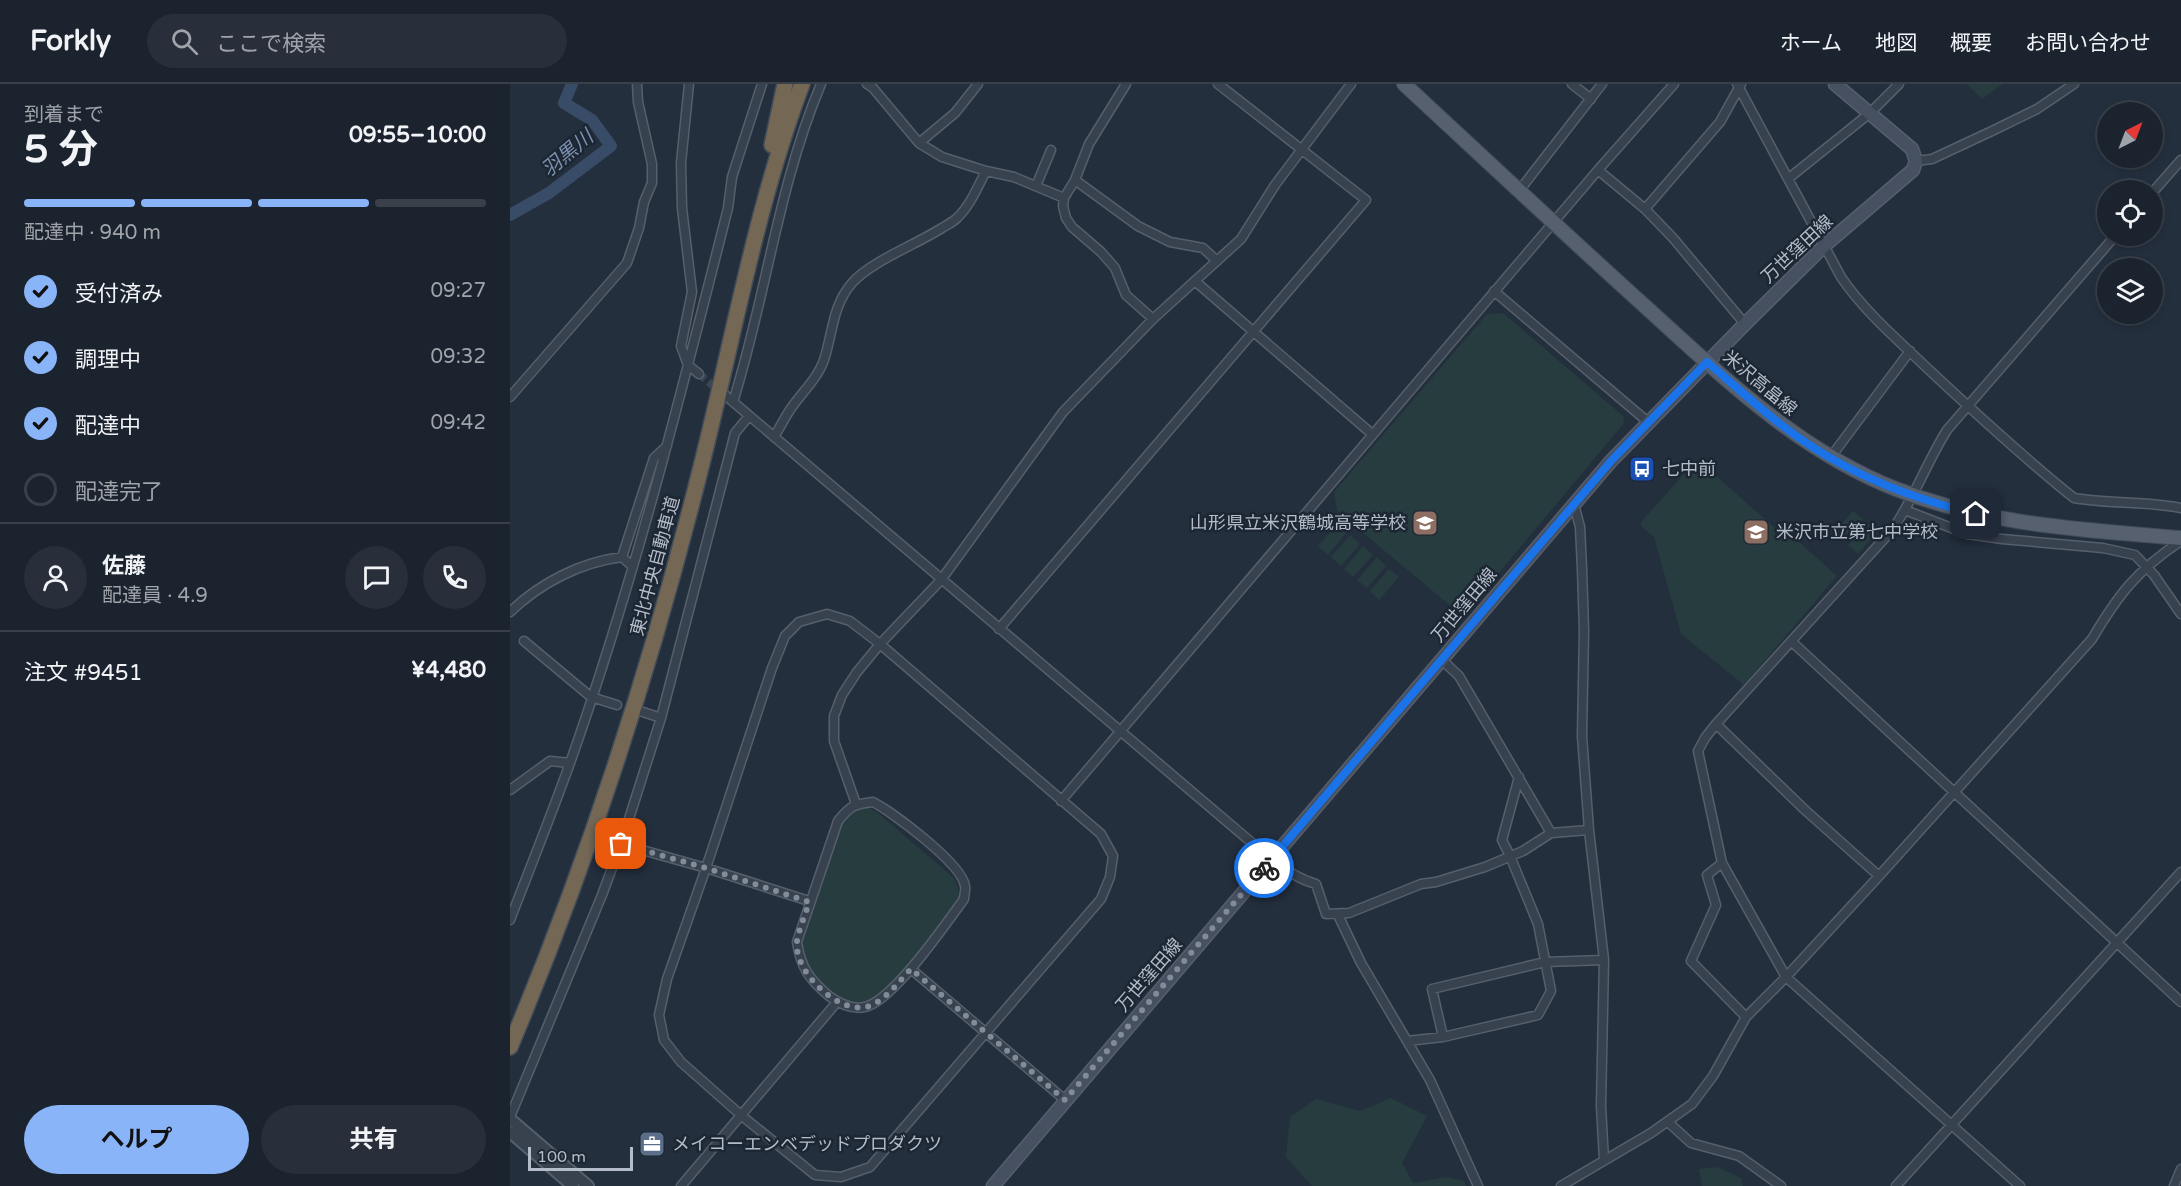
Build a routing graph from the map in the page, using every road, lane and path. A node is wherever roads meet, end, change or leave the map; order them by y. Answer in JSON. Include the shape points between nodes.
{"nodes":[{"id":1,"x":637,"y":84,"type":"edge"},
{"id":2,"x":689,"y":84,"type":"edge"},
{"id":3,"x":762,"y":84,"type":"edge"},
{"id":4,"x":785,"y":84,"type":"edge"},
{"id":5,"x":793,"y":84,"type":"edge"},
{"id":6,"x":802,"y":84,"type":"edge"},
{"id":7,"x":821,"y":84,"type":"edge"},
{"id":8,"x":867,"y":84,"type":"edge"},
{"id":9,"x":978,"y":84,"type":"edge"},
{"id":10,"x":1126,"y":84,"type":"edge"},
{"id":11,"x":1218,"y":84,"type":"edge"},
{"id":12,"x":1351,"y":84,"type":"edge"},
{"id":13,"x":1404,"y":84,"type":"edge"},
{"id":14,"x":1572,"y":84,"type":"edge"},
{"id":15,"x":1602,"y":84,"type":"edge"},
{"id":16,"x":1674,"y":84,"type":"edge"},
{"id":17,"x":1835,"y":84,"type":"edge"},
{"id":18,"x":1899,"y":84,"type":"edge"},
{"id":19,"x":2074,"y":84,"type":"edge"},
{"id":20,"x":1740,"y":85,"type":"edge"},
{"id":21,"x":1591,"y":99,"type":"junction"},
{"id":22,"x":1870,"y":113,"type":"junction"},
{"id":23,"x":919,"y":142,"type":"junction"},
{"id":24,"x":771,"y":148,"type":"junction"},
{"id":25,"x":1301,"y":148,"type":"junction"},
{"id":26,"x":1051,"y":150,"type":"dead end"},
{"id":27,"x":1916,"y":160,"type":"junction"},
{"id":28,"x":2181,"y":160,"type":"edge"},
{"id":29,"x":1598,"y":170,"type":"junction"},
{"id":30,"x":986,"y":171,"type":"junction"},
{"id":31,"x":1789,"y":178,"type":"junction"},
{"id":32,"x":1075,"y":180,"type":"junction"},
{"id":33,"x":2163,"y":180,"type":"edge"},
{"id":34,"x":1036,"y":186,"type":"junction"},
{"id":35,"x":1519,"y":190,"type":"junction"},
{"id":36,"x":1064,"y":198,"type":"junction"},
{"id":37,"x":1645,"y":209,"type":"junction"},
{"id":38,"x":1553,"y":222,"type":"junction"},
{"id":39,"x":1824,"y":246,"type":"junction"},
{"id":40,"x":2106,"y":246,"type":"edge"},
{"id":41,"x":1217,"y":261,"type":"junction"},
{"id":42,"x":1196,"y":282,"type":"junction"},
{"id":43,"x":1494,"y":291,"type":"junction"},
{"id":44,"x":1153,"y":319,"type":"junction"},
{"id":45,"x":1744,"y":324,"type":"junction"},
{"id":46,"x":1253,"y":332,"type":"junction"},
{"id":47,"x":1910,"y":351,"type":"junction"},
{"id":48,"x":1707,"y":362,"type":"junction"},
{"id":49,"x":688,"y":365,"type":"junction"},
{"id":50,"x":699,"y":374,"type":"tunnel mouth"},
{"id":51,"x":725,"y":395,"type":"tunnel mouth"},
{"id":52,"x":510,"y":397,"type":"edge"},
{"id":53,"x":733,"y":402,"type":"junction"},
{"id":54,"x":1968,"y":406,"type":"junction"},
{"id":55,"x":749,"y":416,"type":"junction"},
{"id":56,"x":1648,"y":422,"type":"junction"},
{"id":57,"x":1372,"y":434,"type":"junction"},
{"id":58,"x":774,"y":437,"type":"junction"},
{"id":59,"x":667,"y":446,"type":"junction"},
{"id":60,"x":1830,"y":458,"type":"junction"},
{"id":61,"x":1912,"y":495,"type":"junction"},
{"id":62,"x":1574,"y":504,"type":"junction"},
{"id":63,"x":2181,"y":508,"type":"edge"},
{"id":64,"x":1905,"y":510,"type":"junction"},
{"id":65,"x":2181,"y":540,"type":"edge"},
{"id":66,"x":622,"y":557,"type":"junction"},
{"id":67,"x":632,"y":566,"type":"junction"},
{"id":68,"x":2146,"y":567,"type":"junction"},
{"id":69,"x":941,"y":580,"type":"junction"},
{"id":70,"x":510,"y":612,"type":"edge"},
{"id":71,"x":2181,"y":614,"type":"edge"},
{"id":72,"x":999,"y":629,"type":"junction"},
{"id":73,"x":524,"y":641,"type":"dead end"},
{"id":74,"x":1791,"y":641,"type":"junction"},
{"id":75,"x":880,"y":644,"type":"junction"},
{"id":76,"x":1441,"y":659,"type":"junction"},
{"id":77,"x":591,"y":697,"type":"junction"},
{"id":78,"x":617,"y":705,"type":"dead end"},
{"id":79,"x":643,"y":712,"type":"dead end"},
{"id":80,"x":661,"y":718,"type":"junction"},
{"id":81,"x":1716,"y":724,"type":"junction"},
{"id":82,"x":1120,"y":731,"type":"junction"},
{"id":83,"x":570,"y":763,"type":"junction"},
{"id":84,"x":1519,"y":777,"type":"junction"},
{"id":85,"x":510,"y":790,"type":"edge"},
{"id":86,"x":1954,"y":792,"type":"junction"},
{"id":87,"x":1061,"y":801,"type":"junction"},
{"id":88,"x":856,"y":804,"type":"junction"},
{"id":89,"x":1589,"y":830,"type":"junction"},
{"id":90,"x":1551,"y":833,"type":"junction"},
{"id":91,"x":621,"y":844,"type":"junction"},
{"id":92,"x":1510,"y":856,"type":"junction"},
{"id":93,"x":1271,"y":860,"type":"junction"},
{"id":94,"x":1722,"y":863,"type":"junction"},
{"id":95,"x":706,"y":868,"type":"junction"},
{"id":96,"x":2181,"y":872,"type":"edge"},
{"id":97,"x":1879,"y":876,"type":"junction"},
{"id":98,"x":809,"y":902,"type":"junction"},
{"id":99,"x":1338,"y":915,"type":"junction"},
{"id":100,"x":510,"y":920,"type":"edge"},
{"id":101,"x":2117,"y":944,"type":"junction"},
{"id":102,"x":1604,"y":960,"type":"junction"},
{"id":103,"x":1545,"y":962,"type":"junction"},
{"id":104,"x":911,"y":969,"type":"junction"},
{"id":105,"x":1786,"y":977,"type":"junction"},
{"id":106,"x":837,"y":1002,"type":"junction"},
{"id":107,"x":2181,"y":1002,"type":"edge"},
{"id":108,"x":1746,"y":1017,"type":"junction"},
{"id":109,"x":510,"y":1029,"type":"edge"},
{"id":110,"x":985,"y":1033,"type":"junction"},
{"id":111,"x":1443,"y":1037,"type":"junction"},
{"id":112,"x":1407,"y":1041,"type":"junction"},
{"id":113,"x":510,"y":1047,"type":"edge"},
{"id":114,"x":1065,"y":1100,"type":"junction"},
{"id":115,"x":742,"y":1116,"type":"junction"},
{"id":116,"x":1668,"y":1122,"type":"junction"},
{"id":117,"x":1951,"y":1125,"type":"junction"},
{"id":118,"x":511,"y":1127,"type":"edge"},
{"id":119,"x":1604,"y":1160,"type":"junction"},
{"id":120,"x":2181,"y":1169,"type":"edge"},
{"id":121,"x":573,"y":1186,"type":"edge"},
{"id":122,"x":588,"y":1186,"type":"edge"},
{"id":123,"x":681,"y":1186,"type":"edge"},
{"id":124,"x":993,"y":1186,"type":"edge"},
{"id":125,"x":1478,"y":1186,"type":"edge"},
{"id":126,"x":1562,"y":1186,"type":"edge"},
{"id":127,"x":1781,"y":1186,"type":"edge"},
{"id":128,"x":1896,"y":1186,"type":"edge"},
{"id":129,"x":2020,"y":1186,"type":"edge"},
{"id":130,"x":2174,"y":1186,"type":"edge"}],
"edges":[{"from":1,"to":52,"type":"street","via":[[652,183],[627,263]]},
{"from":2,"to":49,"type":"street","via":[[681,163],[692,292],[681,346]]},
{"from":3,"to":49,"type":"street","via":[[732,177],[728,208]]},
{"from":4,"to":24,"type":"highway"},
{"from":5,"to":24,"type":"highway","name":"東北中央自動車道"},
{"from":6,"to":113,"type":"highway","name":"東北中央自動車道","via":[[770,182],[699,477],[652,648],[563,915]]},
{"from":7,"to":53,"type":"street","via":[[793,163]]},
{"from":8,"to":23,"type":"street"},
{"from":9,"to":23,"type":"street","via":[[955,113]]},
{"from":10,"to":32,"type":"street","via":[[1089,144]]},
{"from":11,"to":25,"type":"street"},
{"from":12,"to":25,"type":"street"},
{"from":13,"to":35,"type":"main road","name":"米沢高畠線"},
{"from":14,"to":21,"type":"street"},
{"from":15,"to":21,"type":"street"},
{"from":16,"to":29,"type":"street"},
{"from":17,"to":22,"type":"main road"},
{"from":18,"to":22,"type":"street"},
{"from":19,"to":27,"type":"street","via":[[2037,109],[1992,131],[1932,159]]},
{"from":20,"to":31,"type":"street"},
{"from":20,"to":37,"type":"street","via":[[1720,122]]},
{"from":21,"to":35,"type":"street"},
{"from":22,"to":27,"type":"main road","via":[[1908,144]]},
{"from":22,"to":31,"type":"street"},
{"from":23,"to":30,"type":"street","via":[[942,157]]},
{"from":24,"to":109,"type":"highway","name":"東北中央自動車道","via":[[643,655],[559,906]]},
{"from":25,"to":41,"type":"street","via":[[1241,239]]},
{"from":25,"to":46,"type":"street","via":[[1366,200]]},
{"from":26,"to":34,"type":"street"},
{"from":27,"to":39,"type":"main road","name":"万世窪田線","via":[[1913,170]]},
{"from":28,"to":33,"type":"street"},
{"from":29,"to":37,"type":"street"},
{"from":29,"to":38,"type":"street"},
{"from":30,"to":34,"type":"street"},
{"from":30,"to":58,"type":"street","via":[[957,219],[896,253],[849,287],[832,323],[824,360]]},
{"from":31,"to":39,"type":"street"},
{"from":32,"to":36,"type":"street"},
{"from":32,"to":41,"type":"street","via":[[1138,226],[1170,242],[1203,248]]},
{"from":34,"to":36,"type":"street"},
{"from":35,"to":38,"type":"main road","name":"米沢高畠線"},
{"from":36,"to":44,"type":"street","via":[[1066,218],[1072,227],[1101,252],[1114,268],[1126,295]]},
{"from":37,"to":45,"type":"street","via":[[1674,238]]},
{"from":38,"to":43,"type":"street"},
{"from":38,"to":48,"type":"main road","name":"米沢高畠線"},
{"from":39,"to":45,"type":"main road","name":"万世窪田線"},
{"from":39,"to":47,"type":"street","via":[[1849,289]]},
{"from":40,"to":54,"type":"street"},
{"from":41,"to":42,"type":"street"},
{"from":42,"to":44,"type":"street"},
{"from":42,"to":46,"type":"street"},
{"from":43,"to":56,"type":"street"},
{"from":43,"to":57,"type":"street"},
{"from":44,"to":69,"type":"street","via":[[1063,412]]},
{"from":45,"to":48,"type":"main road","name":"万世窪田線"},
{"from":46,"to":57,"type":"street"},
{"from":46,"to":72,"type":"street"},
{"from":47,"to":54,"type":"street"},
{"from":47,"to":60,"type":"street"},
{"from":48,"to":56,"type":"main road","name":"万世窪田線"},
{"from":48,"to":60,"type":"main road","name":"米沢高畠線"},
{"from":49,"to":50,"type":"street"},
{"from":49,"to":59,"type":"street"},
{"from":51,"to":53,"type":"street"},
{"from":53,"to":55,"type":"street"},
{"from":54,"to":61,"type":"street","via":[[1942,438]]},
{"from":54,"to":63,"type":"street","via":[[2074,498]]},
{"from":55,"to":58,"type":"street"},
{"from":55,"to":80,"type":"street","via":[[735,433]]},
{"from":56,"to":62,"type":"main road","name":"万世窪田線"},
{"from":57,"to":82,"type":"street"},
{"from":58,"to":69,"type":"street"},
{"from":59,"to":66,"type":"street","via":[[654,458]]},
{"from":59,"to":67,"type":"street"},
{"from":60,"to":61,"type":"main road","name":"米沢高畠線"},
{"from":61,"to":64,"type":"street"},
{"from":61,"to":65,"type":"main road","name":"米沢高畠線","via":[[2009,520]]},
{"from":62,"to":76,"type":"main road","name":"万世窪田線"},
{"from":62,"to":89,"type":"street","via":[[1581,548],[1582,736]]},
{"from":64,"to":68,"type":"street","via":[[1967,534],[2122,551],[2135,555]]},
{"from":64,"to":74,"type":"street","via":[[1893,529]]},
{"from":65,"to":68,"type":"street"},
{"from":66,"to":67,"type":"street"},
{"from":66,"to":70,"type":"street","via":[[580,566],[523,599]]},
{"from":67,"to":77,"type":"street"},
{"from":68,"to":71,"type":"street"},
{"from":68,"to":86,"type":"street","via":[[2128,585],[2092,639]]},
{"from":69,"to":72,"type":"street"},
{"from":69,"to":75,"type":"street"},
{"from":72,"to":82,"type":"street"},
{"from":73,"to":77,"type":"street"},
{"from":74,"to":81,"type":"street"},
{"from":74,"to":86,"type":"street"},
{"from":75,"to":87,"type":"street"},
{"from":75,"to":88,"type":"street","via":[[842,695],[834,716],[834,741]]},
{"from":75,"to":95,"type":"street","via":[[850,621],[827,614],[799,622],[784,636]]},
{"from":76,"to":84,"type":"street","via":[[1459,676]]},
{"from":76,"to":93,"type":"main road","name":"万世窪田線"},
{"from":77,"to":78,"type":"street"},
{"from":77,"to":83,"type":"street"},
{"from":79,"to":80,"type":"street"},
{"from":80,"to":91,"type":"street"},
{"from":81,"to":94,"type":"street","via":[[1698,751]]},
{"from":81,"to":97,"type":"street"},
{"from":82,"to":87,"type":"street"},
{"from":82,"to":93,"type":"street"},
{"from":83,"to":85,"type":"street","via":[[550,761]]},
{"from":83,"to":100,"type":"street"},
{"from":84,"to":90,"type":"street"},
{"from":84,"to":92,"type":"street","via":[[1502,840]]},
{"from":86,"to":97,"type":"street"},
{"from":86,"to":101,"type":"street"},
{"from":87,"to":110,"type":"street","via":[[1101,834],[1113,856],[1110,877],[1101,899]]},
{"from":88,"to":98,"type":"street","via":[[838,822]]},
{"from":88,"to":104,"type":"street","via":[[873,802],[890,810],[960,873],[965,886],[964,899]]},
{"from":89,"to":90,"type":"street"},
{"from":89,"to":102,"type":"street"},
{"from":90,"to":92,"type":"street"},
{"from":91,"to":95,"type":"street"},
{"from":91,"to":118,"type":"street"},
{"from":92,"to":99,"type":"street"},
{"from":92,"to":103,"type":"street","via":[[1538,924]]},
{"from":93,"to":99,"type":"street","via":[[1316,884],[1326,914]]},
{"from":93,"to":114,"type":"main road","name":"万世窪田線"},
{"from":94,"to":105,"type":"street"},
{"from":94,"to":108,"type":"street","via":[[1707,875],[1716,905],[1691,961]]},
{"from":95,"to":98,"type":"street"},
{"from":95,"to":115,"type":"street","via":[[667,979],[660,1015],[664,1040],[681,1062]]},
{"from":96,"to":101,"type":"street"},
{"from":97,"to":105,"type":"street"},
{"from":98,"to":106,"type":"street","via":[[797,942],[800,962],[816,984]]},
{"from":99,"to":112,"type":"street"},
{"from":101,"to":107,"type":"street"},
{"from":101,"to":117,"type":"street"},
{"from":102,"to":103,"type":"street"},
{"from":102,"to":119,"type":"street"},
{"from":103,"to":111,"type":"street","via":[[1551,991],[1538,1015]]},
{"from":103,"to":111,"type":"street","via":[[1432,989]]},
{"from":104,"to":106,"type":"street","via":[[868,1006],[852,1008]]},
{"from":104,"to":110,"type":"street"},
{"from":105,"to":108,"type":"street"},
{"from":105,"to":117,"type":"street"},
{"from":106,"to":115,"type":"street"},
{"from":108,"to":116,"type":"street","via":[[1713,1076],[1692,1104]]},
{"from":110,"to":114,"type":"street"},
{"from":110,"to":115,"type":"street","via":[[870,1167],[841,1177],[815,1175]]},
{"from":111,"to":112,"type":"street"},
{"from":112,"to":125,"type":"street","via":[[1430,1080]]},
{"from":114,"to":124,"type":"main road","name":"万世窪田線"},
{"from":115,"to":123,"type":"street"},
{"from":116,"to":119,"type":"street"},
{"from":116,"to":127,"type":"street","via":[[1691,1143],[1739,1156]]},
{"from":117,"to":128,"type":"street"},
{"from":117,"to":129,"type":"street"},
{"from":118,"to":121,"type":"street"},
{"from":118,"to":122,"type":"street"},
{"from":119,"to":126,"type":"street"},
{"from":120,"to":130,"type":"street"}]}
